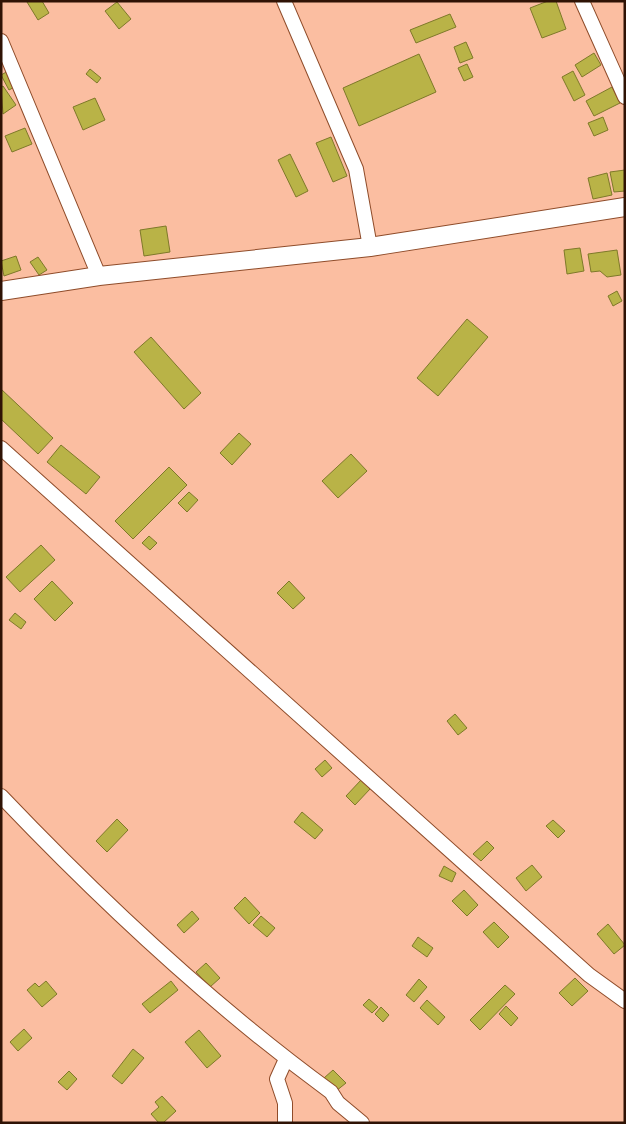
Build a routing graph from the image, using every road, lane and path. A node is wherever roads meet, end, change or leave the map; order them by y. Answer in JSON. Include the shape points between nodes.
{"nodes":[{"id":1,"x":284,"y":1,"type":"edge"},
{"id":2,"x":582,"y":1,"type":"edge"},
{"id":3,"x":1,"y":40,"type":"edge"},
{"id":4,"x":625,"y":96,"type":"edge"},
{"id":5,"x":625,"y":207,"type":"edge"},
{"id":6,"x":370,"y":247,"type":"junction"},
{"id":7,"x":99,"y":276,"type":"junction"},
{"id":8,"x":1,"y":291,"type":"edge"},
{"id":9,"x":1,"y":448,"type":"edge"},
{"id":10,"x":1,"y":796,"type":"edge"},
{"id":11,"x":625,"y":1001,"type":"edge"},
{"id":12,"x":286,"y":1059,"type":"junction"},
{"id":13,"x":285,"y":1123,"type":"edge"},
{"id":14,"x":362,"y":1123,"type":"edge"}],
"edges":[{"from":1,"to":6,"type":"street","via":[[356,169]]},
{"from":2,"to":4,"type":"street"},
{"from":3,"to":7,"type":"street"},
{"from":5,"to":6,"type":"street"},
{"from":6,"to":7,"type":"street"},
{"from":7,"to":8,"type":"street"},
{"from":9,"to":11,"type":"street","via":[[590,976]]},
{"from":10,"to":12,"type":"street","via":[[60,858],[126,919],[227,1012]]},
{"from":12,"to":13,"type":"street","via":[[277,1079],[285,1103]]},
{"from":12,"to":14,"type":"street","via":[[331,1092]]}]}
